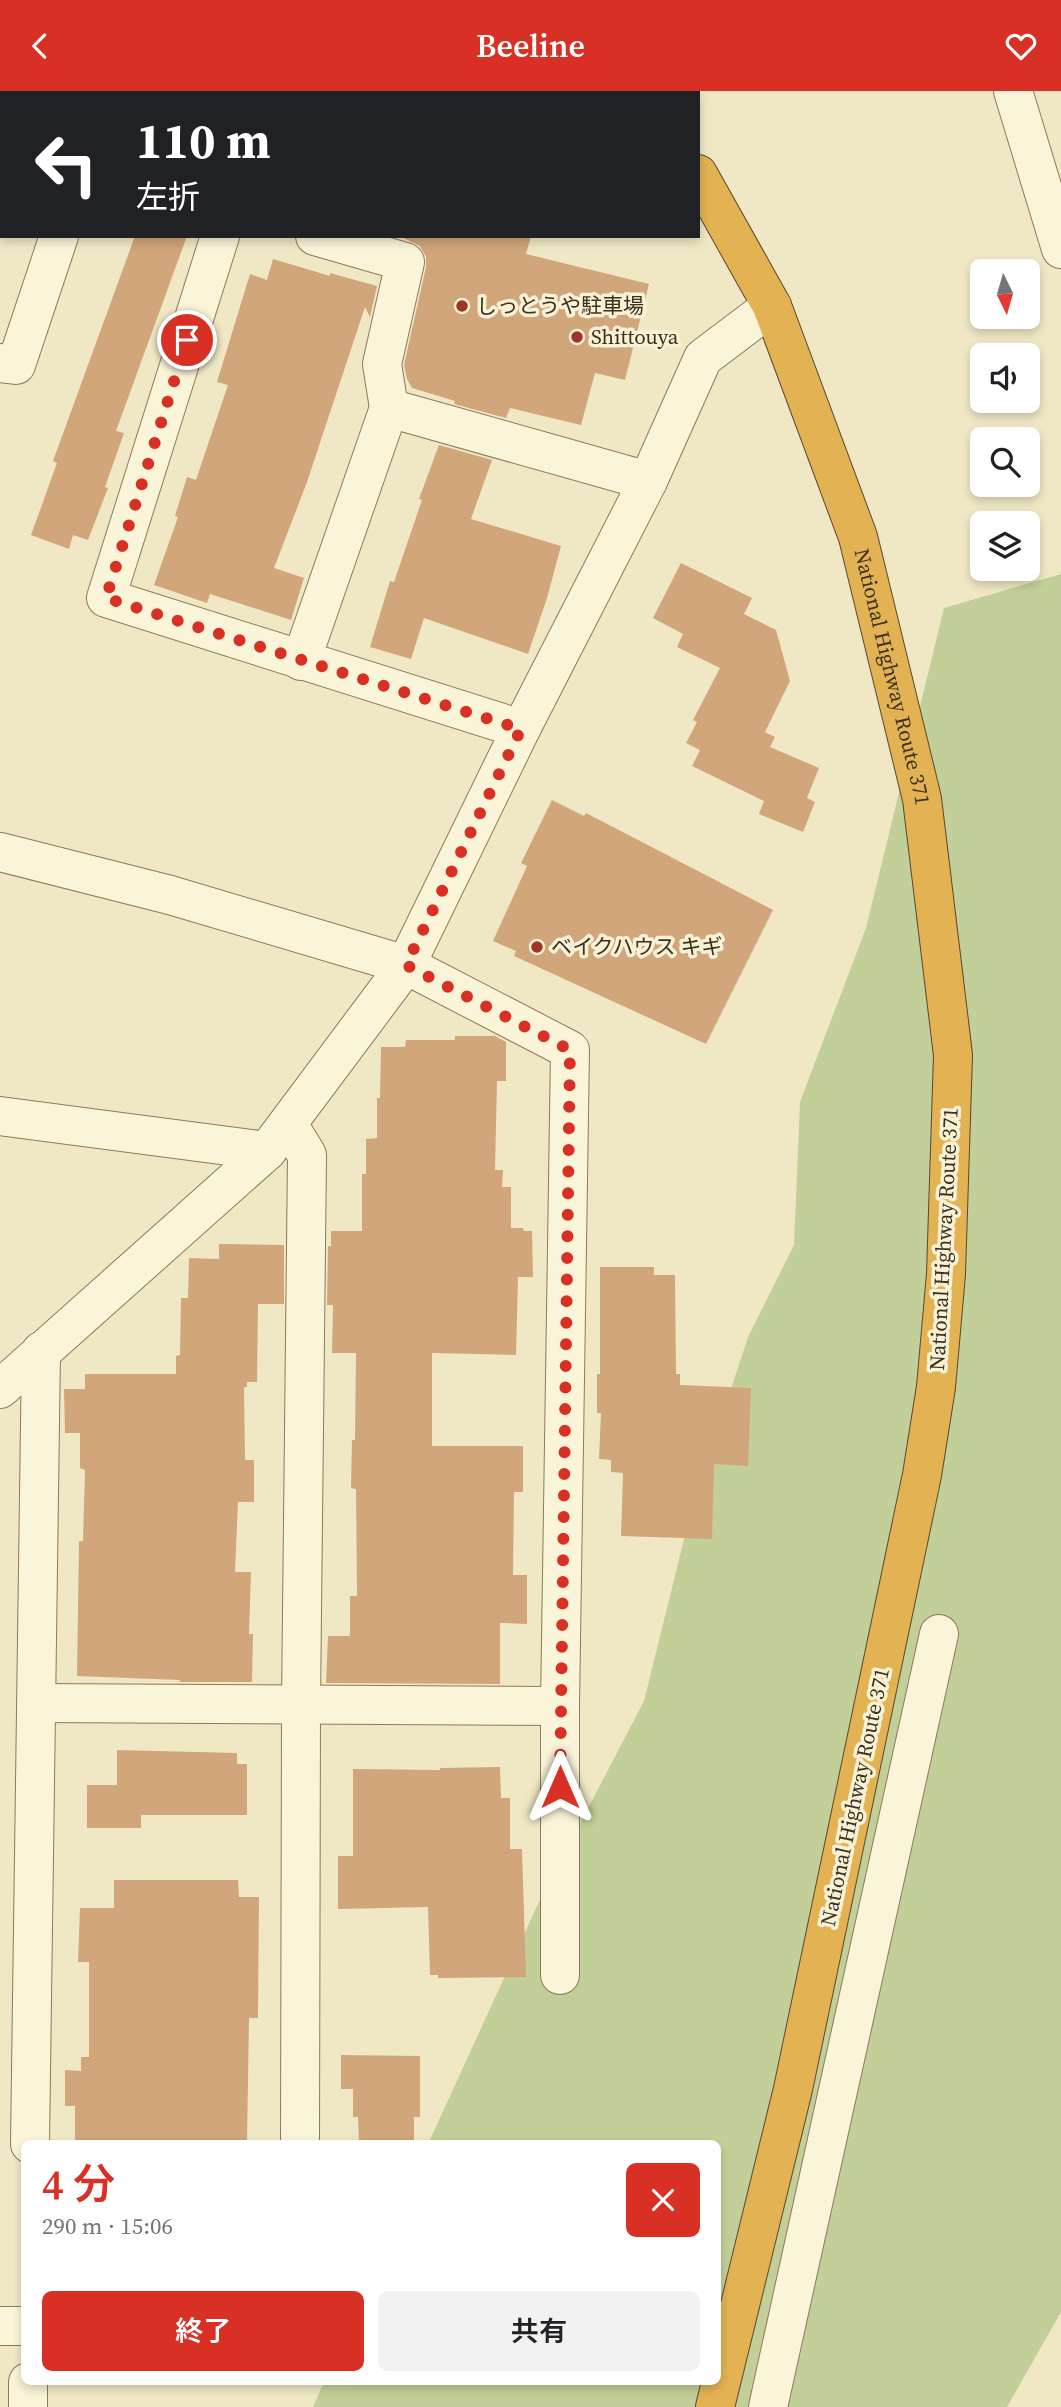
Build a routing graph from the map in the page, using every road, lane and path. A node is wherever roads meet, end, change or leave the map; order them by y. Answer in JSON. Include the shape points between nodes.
{"nodes":[{"id":1,"x":1013,"y":91,"type":"edge"},
{"id":2,"x":700,"y":178,"type":"edge"},
{"id":3,"x":58,"y":238,"type":"edge"},
{"id":4,"x":219,"y":238,"type":"edge"},
{"id":5,"x":322,"y":238,"type":"edge"},
{"id":6,"x":1061,"y":249,"type":"edge"},
{"id":7,"x":772,"y":306,"type":"junction"},
{"id":8,"x":0,"y":363,"type":"edge"},
{"id":9,"x":389,"y":408,"type":"junction"},
{"id":10,"x":649,"y":481,"type":"junction"},
{"id":11,"x":301,"y":661,"type":"junction"},
{"id":12,"x":521,"y":729,"type":"junction"},
{"id":13,"x":0,"y":852,"type":"edge"},
{"id":14,"x":406,"y":965,"type":"junction"},
{"id":15,"x":0,"y":1116,"type":"edge"},
{"id":16,"x":277,"y":1137,"type":"junction"},
{"id":17,"x":41,"y":1351,"type":"junction"},
{"id":18,"x":0,"y":1389,"type":"edge"},
{"id":19,"x":939,"y":1634,"type":"dead end"},
{"id":20,"x":37,"y":1703,"type":"junction"},
{"id":21,"x":301,"y":1705,"type":"junction"},
{"id":22,"x":561,"y":1706,"type":"junction"},
{"id":23,"x":560,"y":1975,"type":"dead end"},
{"id":24,"x":30,"y":2140,"type":"edge"},
{"id":25,"x":300,"y":2140,"type":"edge"},
{"id":26,"x":0,"y":2326,"type":"edge"},
{"id":27,"x":21,"y":2326,"type":"edge"},
{"id":28,"x":721,"y":2383,"type":"edge"},
{"id":29,"x":27,"y":2385,"type":"edge"},
{"id":30,"x":720,"y":2385,"type":"edge"},
{"id":31,"x":28,"y":2407,"type":"edge"},
{"id":32,"x":715,"y":2407,"type":"edge"},
{"id":33,"x":768,"y":2407,"type":"edge"}],
"edges":[{"from":1,"to":6,"type":"street"},
{"from":2,"to":7,"type":"highway","name":"National Highway Route 371"},
{"from":3,"to":8,"type":"street","via":[[16,365]]},
{"from":4,"to":11,"type":"street","via":[[106,598]]},
{"from":5,"to":9,"type":"street","via":[[405,262],[382,364]]},
{"from":7,"to":10,"type":"street","via":[[703,358]]},
{"from":7,"to":28,"type":"highway","name":"National Highway Route 371","via":[[858,537],[922,799],[953,1055],[946,1274],[922,1475],[793,2089]]},
{"from":9,"to":10,"type":"street"},
{"from":9,"to":11,"type":"street"},
{"from":10,"to":12,"type":"street"},
{"from":11,"to":12,"type":"street"},
{"from":12,"to":14,"type":"street"},
{"from":13,"to":14,"type":"street","via":[[170,895]]},
{"from":14,"to":16,"type":"street"},
{"from":14,"to":22,"type":"street","via":[[570,1050]]},
{"from":15,"to":16,"type":"street"},
{"from":16,"to":17,"type":"street"},
{"from":16,"to":21,"type":"street","via":[[307,1155]]},
{"from":17,"to":18,"type":"street"},
{"from":17,"to":20,"type":"street"},
{"from":19,"to":33,"type":"street"},
{"from":20,"to":21,"type":"street"},
{"from":20,"to":24,"type":"street"},
{"from":21,"to":22,"type":"street"},
{"from":21,"to":25,"type":"street"},
{"from":22,"to":23,"type":"street"},
{"from":26,"to":27,"type":"street"},
{"from":29,"to":31,"type":"street"},
{"from":30,"to":32,"type":"highway","name":"National Highway Route 371"}]}
